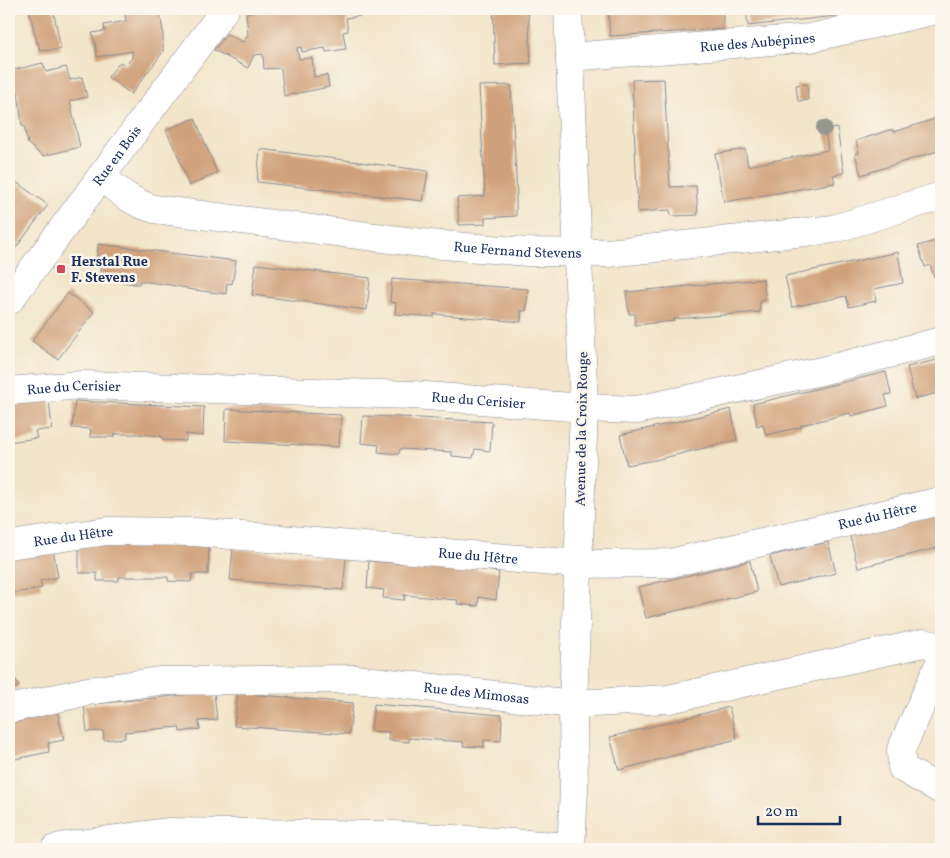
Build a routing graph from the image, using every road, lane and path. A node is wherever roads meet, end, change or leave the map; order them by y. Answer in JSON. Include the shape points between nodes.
{"nodes":[{"id":1,"x":225,"y":9,"type":"edge"},
{"id":2,"x":568,"y":9,"type":"edge"},
{"id":3,"x":941,"y":9,"type":"edge"},
{"id":4,"x":570,"y":57,"type":"junction"},
{"id":5,"x":101,"y":176,"type":"junction"},
{"id":6,"x":941,"y":196,"type":"edge"},
{"id":7,"x":579,"y":253,"type":"junction"},
{"id":8,"x":9,"y":301,"type":"edge"},
{"id":9,"x":941,"y":341,"type":"edge"},
{"id":10,"x":9,"y":391,"type":"edge"},
{"id":11,"x":584,"y":408,"type":"junction"},
{"id":12,"x":941,"y":501,"type":"edge"},
{"id":13,"x":9,"y":545,"type":"edge"},
{"id":14,"x":579,"y":564,"type":"junction"},
{"id":15,"x":941,"y":647,"type":"edge"},
{"id":16,"x":941,"y":660,"type":"edge"},
{"id":17,"x":573,"y":704,"type":"junction"},
{"id":18,"x":9,"y":708,"type":"edge"},
{"id":19,"x":941,"y":790,"type":"edge"},
{"id":20,"x":466,"y":844,"type":"edge"},
{"id":21,"x":571,"y":848,"type":"edge"},
{"id":22,"x":55,"y":849,"type":"edge"}],
"edges":[{"from":1,"to":5,"type":"street","name":"Rue en Bois"},
{"from":2,"to":4,"type":"street","name":"Avenue de la Croix Rouge"},
{"from":3,"to":4,"type":"street","name":"Rue des Aubépines","via":[[810,38]]},
{"from":4,"to":7,"type":"street","name":"Avenue de la Croix Rouge"},
{"from":5,"to":7,"type":"street","name":"Rue Fernand Stevens","via":[[126,198],[154,209],[430,244]]},
{"from":5,"to":8,"type":"street","name":"Rue en Bois"},
{"from":6,"to":7,"type":"street","name":"Rue Fernand Stevens","via":[[834,228]]},
{"from":7,"to":11,"type":"street","name":"Avenue de la Croix Rouge"},
{"from":9,"to":11,"type":"street","name":"Rue du Cerisier","via":[[821,371],[636,410]]},
{"from":10,"to":11,"type":"street","name":"Rue du Cerisier","via":[[82,385],[413,395]]},
{"from":11,"to":14,"type":"street","name":"Avenue de la Croix Rouge"},
{"from":12,"to":14,"type":"street","name":"Rue du Hêtre","via":[[670,562]]},
{"from":13,"to":14,"type":"street","name":"Rue du Hêtre","via":[[108,531],[196,532]]},
{"from":14,"to":17,"type":"street","name":"Avenue de la Croix Rouge"},
{"from":15,"to":17,"type":"street","name":"Rue des Mimosas","via":[[924,643],[669,699]]},
{"from":16,"to":19,"type":"street","via":[[900,750],[902,768]]},
{"from":17,"to":18,"type":"street","name":"Rue des Mimosas","via":[[355,679],[159,681],[88,691]]},
{"from":17,"to":21,"type":"street","name":"Avenue de la Croix Rouge"},
{"from":20,"to":21,"type":"street"},
{"from":20,"to":22,"type":"street","via":[[394,835],[167,832]]}]}
